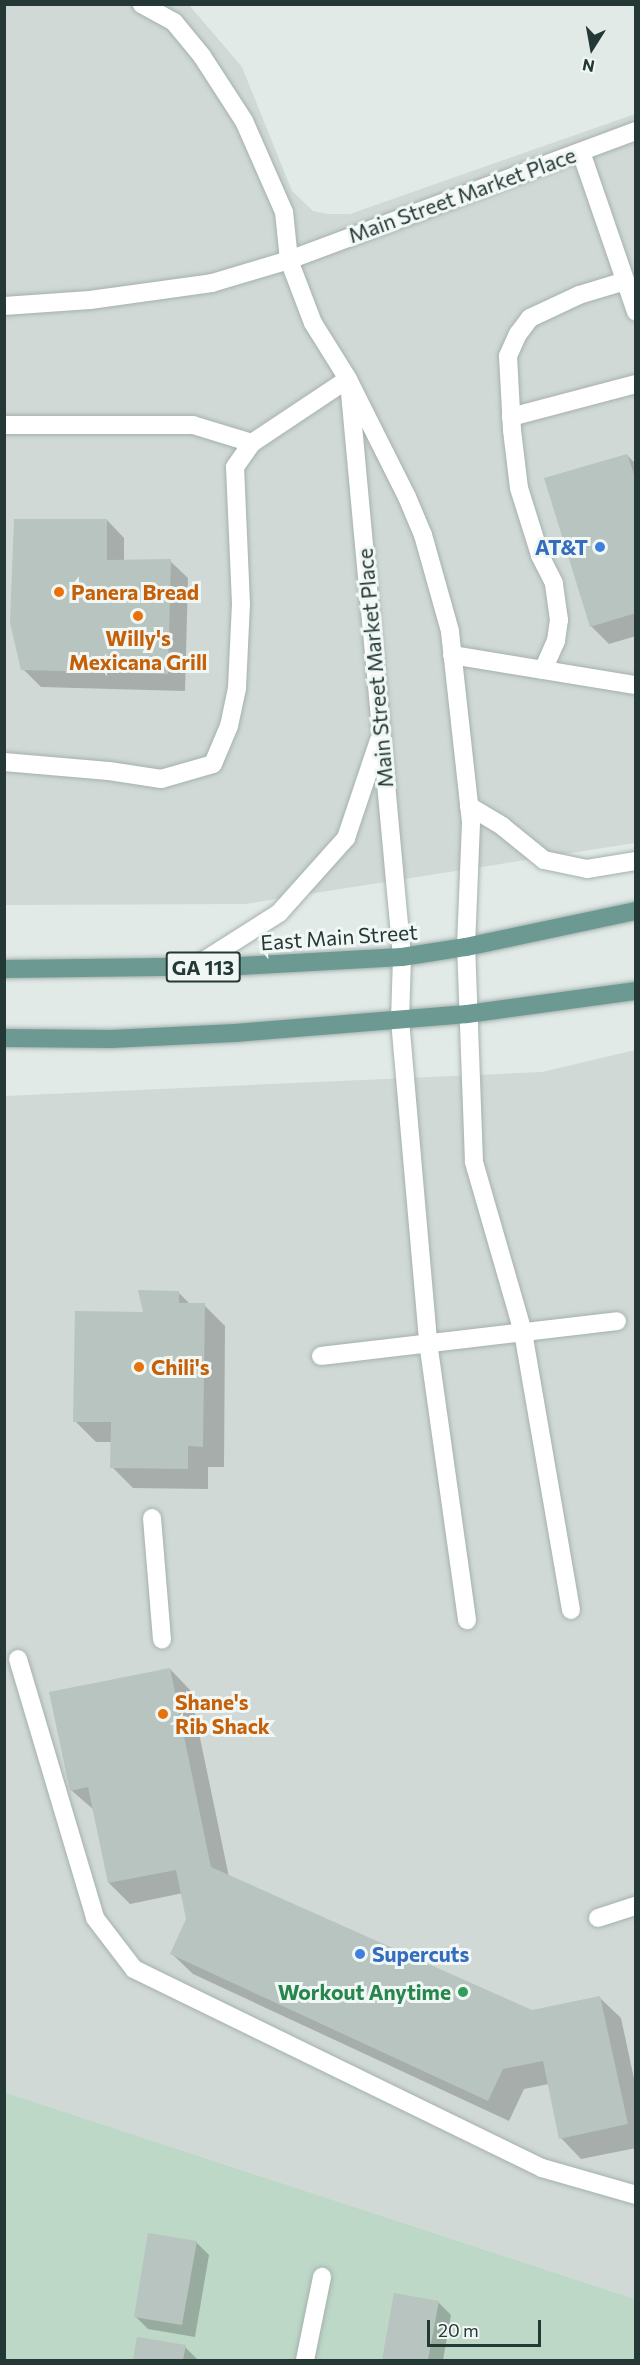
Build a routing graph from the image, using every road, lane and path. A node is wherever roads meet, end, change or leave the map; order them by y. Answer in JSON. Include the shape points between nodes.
{"nodes":[{"id":1,"x":142,"y":4,"type":"edge"},
{"id":2,"x":636,"y":131,"type":"edge"},
{"id":3,"x":580,"y":152,"type":"junction"},
{"id":4,"x":289,"y":260,"type":"junction"},
{"id":5,"x":625,"y":281,"type":"junction"},
{"id":6,"x":4,"y":306,"type":"edge"},
{"id":7,"x":636,"y":312,"type":"edge"},
{"id":8,"x":348,"y":379,"type":"junction"},
{"id":9,"x":636,"y":384,"type":"edge"},
{"id":10,"x":511,"y":417,"type":"junction"},
{"id":11,"x":4,"y":425,"type":"edge"},
{"id":12,"x":252,"y":443,"type":"junction"},
{"id":13,"x":452,"y":655,"type":"junction"},
{"id":14,"x":543,"y":670,"type":"junction"},
{"id":15,"x":636,"y":685,"type":"edge"},
{"id":16,"x":381,"y":732,"type":"junction"},
{"id":17,"x":4,"y":762,"type":"edge"},
{"id":18,"x":469,"y":806,"type":"junction"},
{"id":19,"x":636,"y":861,"type":"edge"},
{"id":20,"x":636,"y":911,"type":"edge"},
{"id":21,"x":466,"y":947,"type":"junction"},
{"id":22,"x":402,"y":957,"type":"junction"},
{"id":23,"x":194,"y":967,"type":"junction"},
{"id":24,"x":4,"y":969,"type":"edge"},
{"id":25,"x":636,"y":991,"type":"edge"},
{"id":26,"x":467,"y":1014,"type":"junction"},
{"id":27,"x":400,"y":1020,"type":"junction"},
{"id":28,"x":4,"y":1038,"type":"edge"},
{"id":29,"x":617,"y":1321,"type":"dead end"},
{"id":30,"x":524,"y":1332,"type":"junction"},
{"id":31,"x":428,"y":1342,"type":"junction"},
{"id":32,"x":321,"y":1356,"type":"dead end"},
{"id":33,"x":152,"y":1518,"type":"dead end"},
{"id":34,"x":571,"y":1610,"type":"dead end"},
{"id":35,"x":467,"y":1620,"type":"dead end"},
{"id":36,"x":162,"y":1640,"type":"dead end"},
{"id":37,"x":18,"y":1659,"type":"dead end"},
{"id":38,"x":636,"y":1906,"type":"edge"},
{"id":39,"x":598,"y":1918,"type":"dead end"},
{"id":40,"x":636,"y":2195,"type":"edge"},
{"id":41,"x":322,"y":2277,"type":"dead end"},
{"id":42,"x":305,"y":2361,"type":"edge"}],
"edges":[{"from":1,"to":4,"type":"street","name":"Main Street Market Place","via":[[174,22],[202,56],[244,121],[284,212]]},
{"from":2,"to":3,"type":"street","name":"Main Street Market Place"},
{"from":3,"to":4,"type":"street","name":"Main Street Market Place"},
{"from":3,"to":5,"type":"street"},
{"from":4,"to":6,"type":"street","name":"Main Street Market Place","via":[[212,283],[90,300]]},
{"from":4,"to":8,"type":"street","name":"Main Street Market Place","via":[[313,323]]},
{"from":5,"to":7,"type":"street"},
{"from":5,"to":10,"type":"street","via":[[579,295],[530,318],[508,356]]},
{"from":8,"to":12,"type":"street"},
{"from":8,"to":13,"type":"street","name":"Main Street Market Place","via":[[423,535],[450,631]]},
{"from":8,"to":16,"type":"street","name":"Main Street Market Place"},
{"from":9,"to":10,"type":"street"},
{"from":10,"to":14,"type":"street","via":[[519,488],[540,555],[554,583],[559,620],[556,641]]},
{"from":11,"to":12,"type":"street","via":[[193,425]]},
{"from":12,"to":17,"type":"street","via":[[235,467],[241,604],[237,688],[229,726],[213,764],[161,780],[109,771]]},
{"from":13,"to":14,"type":"street"},
{"from":13,"to":18,"type":"street","name":"Main Street Market Place"},
{"from":14,"to":15,"type":"street"},
{"from":16,"to":22,"type":"street","name":"Main Street Market Place"},
{"from":16,"to":23,"type":"street","via":[[346,838],[279,913]]},
{"from":18,"to":19,"type":"street","via":[[502,826],[544,860],[587,869]]},
{"from":18,"to":21,"type":"street","name":"Main Street Market Place"},
{"from":20,"to":21,"type":"main road","name":"East Main Street","number":"GA 113"},
{"from":21,"to":22,"type":"main road","name":"East Main Street","number":"GA 113"},
{"from":21,"to":26,"type":"street","name":"Main Street Market Place"},
{"from":22,"to":23,"type":"main road","name":"East Main Street","number":"GA 113"},
{"from":22,"to":27,"type":"street","name":"Main Street Market Place"},
{"from":23,"to":24,"type":"main road","name":"East Main Street","number":"GA 113"},
{"from":25,"to":26,"type":"main road"},
{"from":26,"to":27,"type":"main road"},
{"from":26,"to":30,"type":"street","name":"Main Street Market Place","via":[[474,1162]]},
{"from":27,"to":28,"type":"main road","via":[[201,1035]]},
{"from":27,"to":31,"type":"street","name":"Main Street Market Place"},
{"from":29,"to":30,"type":"street"},
{"from":30,"to":31,"type":"street"},
{"from":30,"to":34,"type":"street","name":"Main Street Market Place"},
{"from":31,"to":32,"type":"street"},
{"from":31,"to":35,"type":"street","name":"Main Street Market Place"},
{"from":33,"to":36,"type":"street"},
{"from":37,"to":40,"type":"street","via":[[95,1917],[134,1970],[542,2168]]},
{"from":38,"to":39,"type":"street"},
{"from":41,"to":42,"type":"street"}]}
